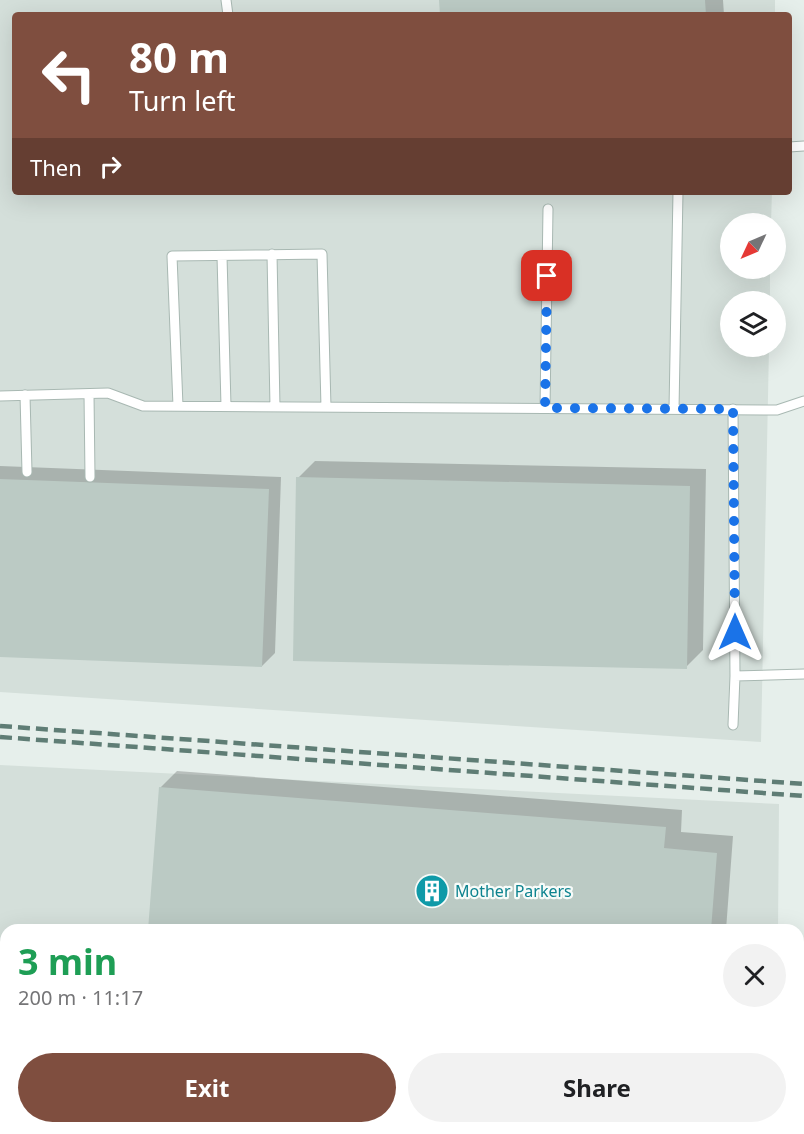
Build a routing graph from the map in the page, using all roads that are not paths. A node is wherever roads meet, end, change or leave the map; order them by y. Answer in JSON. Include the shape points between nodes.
{"nodes":[{"id":1,"x":678,"y":195,"type":"edge"},
{"id":2,"x":548,"y":209,"type":"dead end"},
{"id":3,"x":272,"y":254,"type":"junction"},
{"id":4,"x":222,"y":256,"type":"junction"},
{"id":5,"x":89,"y":394,"type":"junction"},
{"id":6,"x":24,"y":395,"type":"junction"},
{"id":7,"x":0,"y":396,"type":"edge"},
{"id":8,"x":804,"y":402,"type":"edge"},
{"id":9,"x":177,"y":406,"type":"junction"},
{"id":10,"x":226,"y":406,"type":"junction"},
{"id":11,"x":275,"y":407,"type":"junction"},
{"id":12,"x":326,"y":407,"type":"junction"},
{"id":13,"x":545,"y":408,"type":"junction"},
{"id":14,"x":674,"y":409,"type":"junction"},
{"id":15,"x":733,"y":409,"type":"junction"},
{"id":16,"x":27,"y":472,"type":"dead end"},
{"id":17,"x":90,"y":477,"type":"dead end"},
{"id":18,"x":804,"y":674,"type":"edge"},
{"id":19,"x":735,"y":676,"type":"junction"},
{"id":20,"x":733,"y":725,"type":"dead end"}],
"edges":[{"from":1,"to":14,"type":"lane"},
{"from":2,"to":13,"type":"lane"},
{"from":3,"to":4,"type":"lane"},
{"from":3,"to":11,"type":"lane"},
{"from":3,"to":12,"type":"lane","via":[[322,254]]},
{"from":4,"to":9,"type":"lane","via":[[172,256]]},
{"from":4,"to":10,"type":"lane"},
{"from":5,"to":6,"type":"lane"},
{"from":5,"to":9,"type":"lane","via":[[108,393],[143,406]]},
{"from":5,"to":17,"type":"lane"},
{"from":6,"to":7,"type":"lane"},
{"from":6,"to":16,"type":"lane"},
{"from":8,"to":15,"type":"lane","via":[[777,410]]},
{"from":9,"to":10,"type":"lane"},
{"from":10,"to":11,"type":"lane"},
{"from":11,"to":12,"type":"lane"},
{"from":12,"to":13,"type":"lane"},
{"from":13,"to":14,"type":"lane"},
{"from":14,"to":15,"type":"lane"},
{"from":15,"to":19,"type":"lane"},
{"from":18,"to":19,"type":"lane"},
{"from":19,"to":20,"type":"lane"}]}
